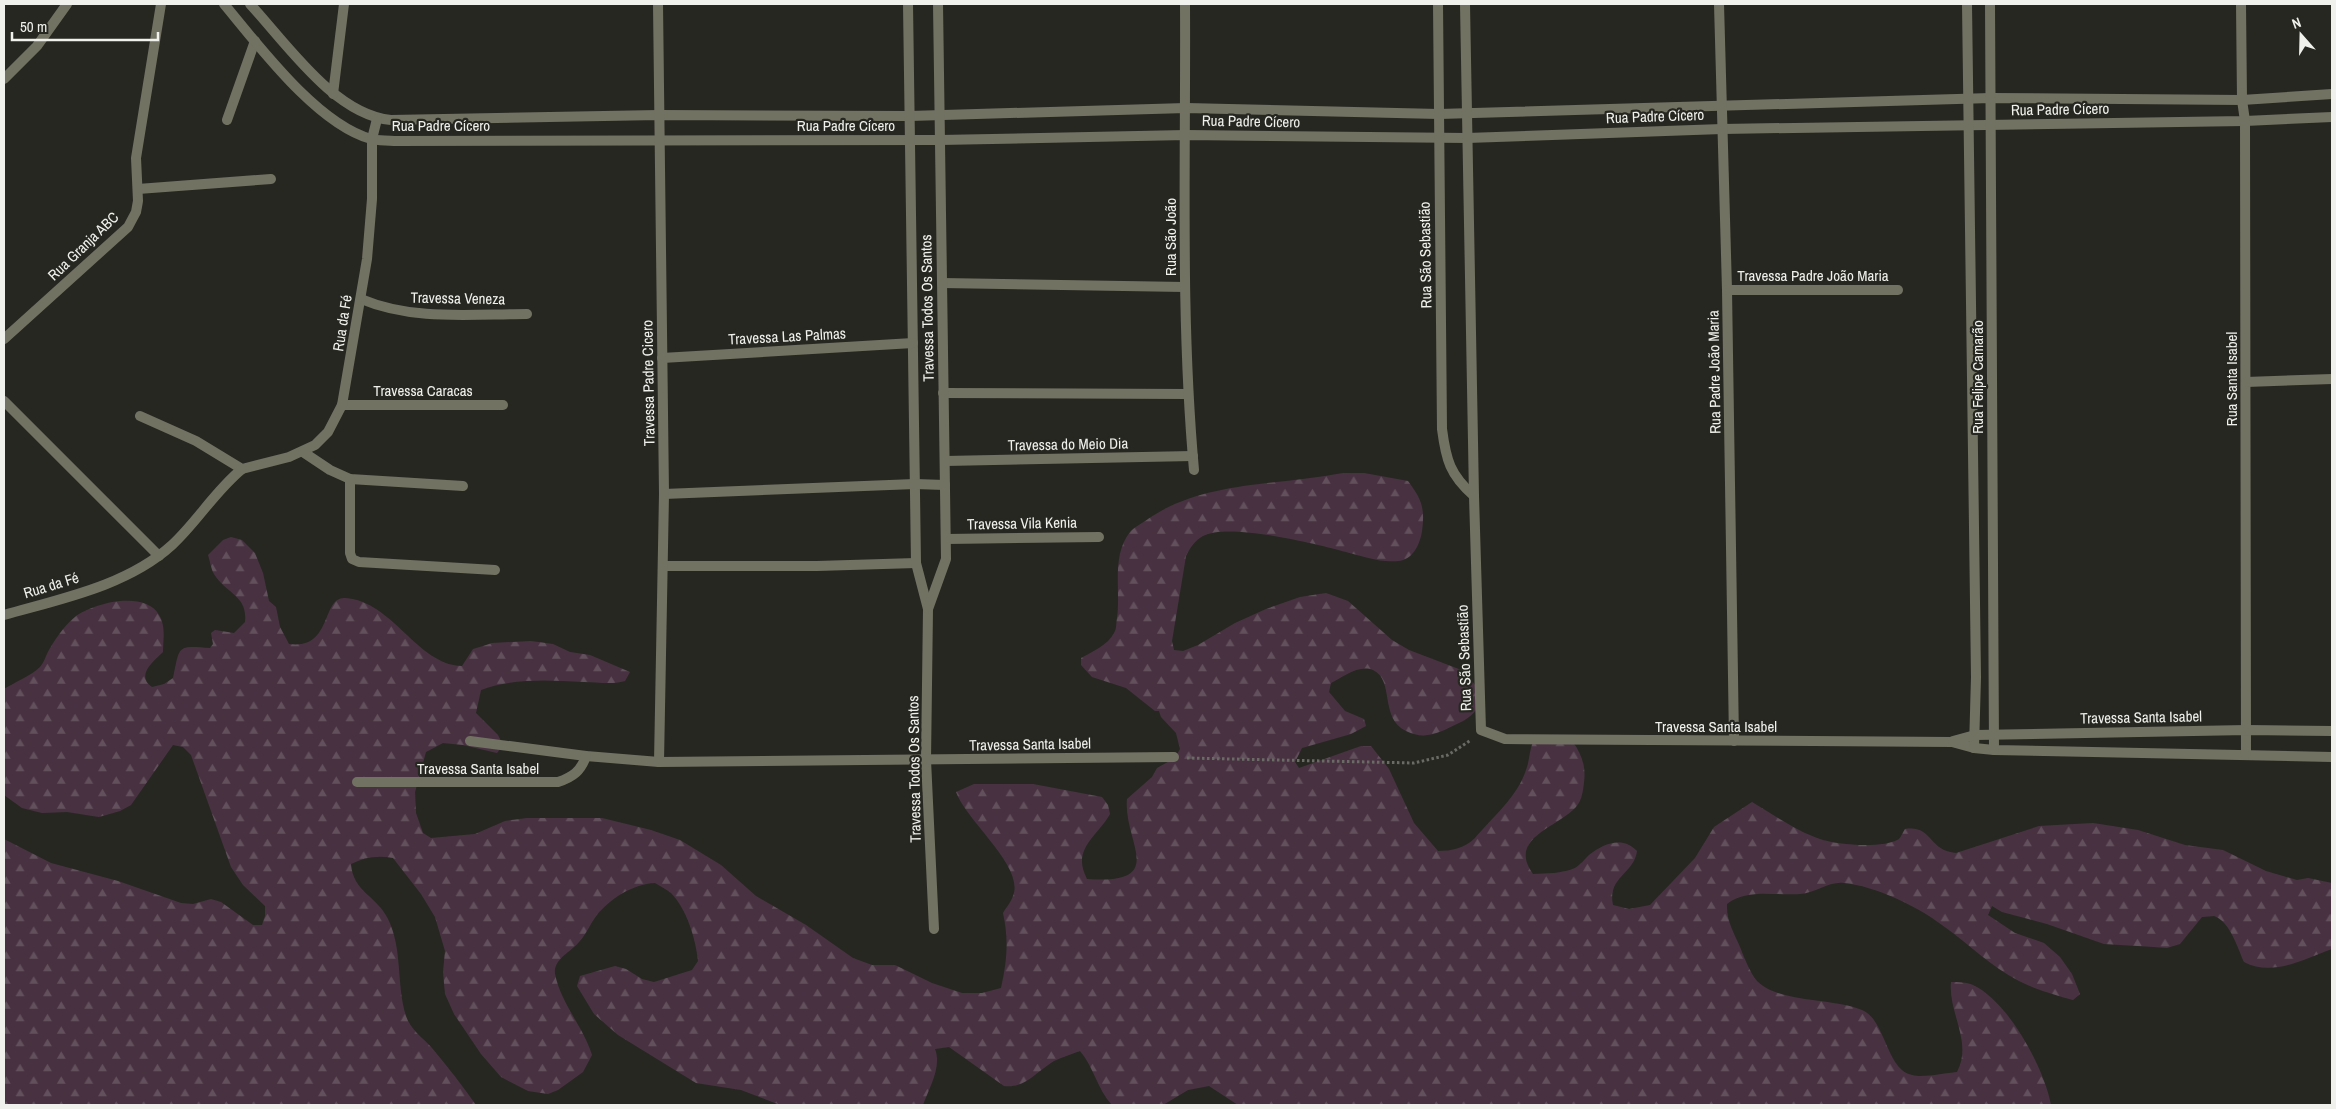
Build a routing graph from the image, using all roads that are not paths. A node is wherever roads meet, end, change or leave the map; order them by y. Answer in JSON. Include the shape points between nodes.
{"nodes":[{"id":1,"x":67,"y":4,"type":"edge"},
{"id":2,"x":161,"y":4,"type":"edge"},
{"id":3,"x":224,"y":4,"type":"edge"},
{"id":4,"x":250,"y":4,"type":"edge"},
{"id":5,"x":344,"y":4,"type":"edge"},
{"id":6,"x":658,"y":4,"type":"edge"},
{"id":7,"x":908,"y":4,"type":"edge"},
{"id":8,"x":938,"y":4,"type":"edge"},
{"id":9,"x":1185,"y":4,"type":"edge"},
{"id":10,"x":1438,"y":4,"type":"edge"},
{"id":11,"x":1465,"y":4,"type":"edge"},
{"id":12,"x":1719,"y":4,"type":"edge"},
{"id":13,"x":1967,"y":4,"type":"edge"},
{"id":14,"x":1990,"y":4,"type":"edge"},
{"id":15,"x":2241,"y":4,"type":"edge"},
{"id":16,"x":254,"y":41,"type":"junction"},
{"id":17,"x":4,"y":79,"type":"edge"},
{"id":18,"x":333,"y":94,"type":"junction"},
{"id":19,"x":2332,"y":94,"type":"edge"},
{"id":20,"x":1968,"y":98,"type":"junction"},
{"id":21,"x":1990,"y":98,"type":"junction"},
{"id":22,"x":2242,"y":100,"type":"junction"},
{"id":23,"x":1722,"y":106,"type":"junction"},
{"id":24,"x":1186,"y":108,"type":"junction"},
{"id":25,"x":1467,"y":112,"type":"junction"},
{"id":26,"x":659,"y":114,"type":"junction"},
{"id":27,"x":939,"y":114,"type":"junction"},
{"id":28,"x":1439,"y":114,"type":"junction"},
{"id":29,"x":910,"y":116,"type":"junction"},
{"id":30,"x":2332,"y":117,"type":"edge"},
{"id":31,"x":377,"y":119,"type":"junction"},
{"id":32,"x":227,"y":120,"type":"dead end"},
{"id":33,"x":2245,"y":121,"type":"junction"},
{"id":34,"x":1968,"y":126,"type":"junction"},
{"id":35,"x":1990,"y":126,"type":"junction"},
{"id":36,"x":1722,"y":129,"type":"junction"},
{"id":37,"x":1186,"y":135,"type":"junction"},
{"id":38,"x":1439,"y":138,"type":"junction"},
{"id":39,"x":1467,"y":138,"type":"junction"},
{"id":40,"x":372,"y":139,"type":"junction"},
{"id":41,"x":659,"y":139,"type":"junction"},
{"id":42,"x":910,"y":140,"type":"junction"},
{"id":43,"x":940,"y":140,"type":"junction"},
{"id":44,"x":271,"y":179,"type":"dead end"},
{"id":45,"x":138,"y":189,"type":"junction"},
{"id":46,"x":942,"y":283,"type":"junction"},
{"id":47,"x":1185,"y":287,"type":"junction"},
{"id":48,"x":1727,"y":290,"type":"junction"},
{"id":49,"x":1898,"y":290,"type":"dead end"},
{"id":50,"x":361,"y":299,"type":"junction"},
{"id":51,"x":527,"y":314,"type":"dead end"},
{"id":52,"x":4,"y":339,"type":"edge"},
{"id":53,"x":913,"y":343,"type":"junction"},
{"id":54,"x":662,"y":358,"type":"junction"},
{"id":55,"x":2332,"y":379,"type":"edge"},
{"id":56,"x":2246,"y":382,"type":"junction"},
{"id":57,"x":943,"y":393,"type":"junction"},
{"id":58,"x":1188,"y":394,"type":"junction"},
{"id":59,"x":4,"y":401,"type":"edge"},
{"id":60,"x":342,"y":405,"type":"junction"},
{"id":61,"x":503,"y":405,"type":"dead end"},
{"id":62,"x":140,"y":416,"type":"dead end"},
{"id":63,"x":302,"y":452,"type":"junction"},
{"id":64,"x":1193,"y":456,"type":"junction"},
{"id":65,"x":945,"y":461,"type":"junction"},
{"id":66,"x":242,"y":469,"type":"junction"},
{"id":67,"x":1194,"y":470,"type":"dead end"},
{"id":68,"x":350,"y":478,"type":"junction"},
{"id":69,"x":915,"y":484,"type":"junction"},
{"id":70,"x":945,"y":485,"type":"junction"},
{"id":71,"x":463,"y":486,"type":"dead end"},
{"id":72,"x":664,"y":494,"type":"junction"},
{"id":73,"x":1474,"y":496,"type":"junction"},
{"id":74,"x":1099,"y":536,"type":"dead end"},
{"id":75,"x":946,"y":540,"type":"junction"},
{"id":76,"x":159,"y":556,"type":"junction"},
{"id":77,"x":916,"y":563,"type":"junction"},
{"id":78,"x":663,"y":566,"type":"junction"},
{"id":79,"x":495,"y":570,"type":"dead end"},
{"id":80,"x":928,"y":609,"type":"junction"},
{"id":81,"x":4,"y":615,"type":"edge"},
{"id":82,"x":1481,"y":730,"type":"joint"},
{"id":83,"x":2247,"y":730,"type":"junction"},
{"id":84,"x":2332,"y":731,"type":"edge"},
{"id":85,"x":1975,"y":734,"type":"junction"},
{"id":86,"x":1995,"y":736,"type":"junction"},
{"id":87,"x":470,"y":741,"type":"dead end"},
{"id":88,"x":1734,"y":741,"type":"junction"},
{"id":89,"x":1952,"y":742,"type":"junction"},
{"id":90,"x":1974,"y":748,"type":"junction"},
{"id":91,"x":1994,"y":750,"type":"junction"},
{"id":92,"x":2246,"y":755,"type":"junction"},
{"id":93,"x":586,"y":756,"type":"junction"},
{"id":94,"x":1174,"y":757,"type":"road end"},
{"id":95,"x":2332,"y":757,"type":"edge"},
{"id":96,"x":926,"y":760,"type":"junction"},
{"id":97,"x":659,"y":762,"type":"junction"},
{"id":98,"x":357,"y":782,"type":"dead end"},
{"id":99,"x":934,"y":929,"type":"dead end"}],
"edges":[{"from":1,"to":17,"type":"street","via":[[37,46]]},
{"from":2,"to":45,"type":"street","name":"Rua Granja ABC","via":[[136,158]]},
{"from":3,"to":16,"type":"street","name":"Rua Padre Cícero"},
{"from":4,"to":18,"type":"street","name":"Rua Padre Cícero"},
{"from":5,"to":18,"type":"street"},
{"from":6,"to":26,"type":"street","name":"Travessa Padre Cicero"},
{"from":7,"to":29,"type":"street","name":"Travessa Todos Os Santos"},
{"from":8,"to":27,"type":"street","name":"Travessa Todos Os Santos"},
{"from":9,"to":24,"type":"street","name":"Rua São João"},
{"from":10,"to":28,"type":"street","name":"Rua São Sebastião"},
{"from":11,"to":25,"type":"street","name":"Rua São Sebastião"},
{"from":12,"to":23,"type":"street","name":"Rua Padre João Maria"},
{"from":13,"to":20,"type":"street","name":"Rua Felipe Camarão"},
{"from":14,"to":21,"type":"street","name":"Rua Felipe Camarão"},
{"from":15,"to":22,"type":"street","name":"Rua Santa Isabel"},
{"from":16,"to":32,"type":"street"},
{"from":16,"to":40,"type":"street","name":"Rua Padre Cícero","via":[[321,110],[337,122]]},
{"from":18,"to":31,"type":"street","name":"Rua Padre Cícero"},
{"from":19,"to":22,"type":"street","name":"Rua Padre Cícero"},
{"from":20,"to":21,"type":"street","name":"Rua Padre Cícero"},
{"from":20,"to":23,"type":"street","name":"Rua Padre Cícero"},
{"from":20,"to":34,"type":"street","name":"Rua Felipe Camarão"},
{"from":21,"to":22,"type":"street","name":"Rua Padre Cícero"},
{"from":21,"to":35,"type":"street","name":"Rua Felipe Camarão"},
{"from":22,"to":33,"type":"street","name":"Rua Santa Isabel"},
{"from":23,"to":25,"type":"street","name":"Rua Padre Cícero"},
{"from":23,"to":36,"type":"street","name":"Rua Padre João Maria"},
{"from":24,"to":27,"type":"street","name":"Rua Padre Cícero"},
{"from":24,"to":28,"type":"street","name":"Rua Padre Cícero"},
{"from":24,"to":37,"type":"street","name":"Rua São João"},
{"from":25,"to":28,"type":"street","name":"Rua Padre Cícero"},
{"from":25,"to":39,"type":"street","name":"Rua São Sebastião"},
{"from":26,"to":29,"type":"street","name":"Rua Padre Cícero"},
{"from":26,"to":31,"type":"street","name":"Rua Padre Cícero","via":[[417,121]]},
{"from":26,"to":41,"type":"street","name":"Travessa Padre Cicero"},
{"from":27,"to":29,"type":"street","name":"Rua Padre Cícero"},
{"from":27,"to":43,"type":"street","name":"Travessa Todos Os Santos"},
{"from":28,"to":38,"type":"street","name":"Rua São Sebastião"},
{"from":29,"to":42,"type":"street","name":"Travessa Todos Os Santos"},
{"from":30,"to":33,"type":"street","name":"Rua Padre Cícero"},
{"from":31,"to":40,"type":"street","name":"Rua da Fé"},
{"from":33,"to":35,"type":"street","name":"Rua Padre Cícero"},
{"from":33,"to":56,"type":"street","name":"Rua Santa Isabel"},
{"from":34,"to":35,"type":"street","name":"Rua Padre Cícero"},
{"from":34,"to":36,"type":"street","name":"Rua Padre Cícero"},
{"from":34,"to":85,"type":"street","name":"Rua Felipe Camarão"},
{"from":35,"to":86,"type":"street","name":"Rua Felipe Camarão"},
{"from":36,"to":39,"type":"street","name":"Rua Padre Cícero"},
{"from":36,"to":48,"type":"street","name":"Rua Padre João Maria"},
{"from":37,"to":38,"type":"street","name":"Rua Padre Cícero"},
{"from":37,"to":43,"type":"street","name":"Rua Padre Cícero"},
{"from":37,"to":47,"type":"street","name":"Rua São João"},
{"from":38,"to":39,"type":"street","name":"Rua Padre Cícero"},
{"from":38,"to":73,"type":"street","name":"Rua São Sebastião","via":[[1442,429],[1447,461],[1455,477]]},
{"from":39,"to":73,"type":"street","name":"Rua São Sebastião"},
{"from":40,"to":41,"type":"street","name":"Rua Padre Cícero"},
{"from":40,"to":50,"type":"street","name":"Rua da Fé","via":[[372,199]]},
{"from":41,"to":42,"type":"street","name":"Rua Padre Cícero"},
{"from":41,"to":54,"type":"street","name":"Travessa Padre Cicero"},
{"from":42,"to":43,"type":"street","name":"Rua Padre Cícero"},
{"from":42,"to":53,"type":"street","name":"Travessa Todos Os Santos"},
{"from":43,"to":46,"type":"street","name":"Travessa Todos Os Santos"},
{"from":44,"to":45,"type":"street"},
{"from":45,"to":52,"type":"street","name":"Rua Granja ABC","via":[[136,212],[128,227]]},
{"from":46,"to":47,"type":"street"},
{"from":46,"to":57,"type":"street","name":"Travessa Todos Os Santos"},
{"from":47,"to":58,"type":"street","name":"Rua São João"},
{"from":48,"to":49,"type":"street","name":"Travessa Padre João Maria"},
{"from":48,"to":88,"type":"street","name":"Rua Padre João Maria"},
{"from":50,"to":51,"type":"street","name":"Travessa Veneza","via":[[378,307],[416,314]]},
{"from":50,"to":60,"type":"street","name":"Rua da Fé"},
{"from":53,"to":54,"type":"street","name":"Travessa Las Palmas"},
{"from":53,"to":69,"type":"street","name":"Travessa Todos Os Santos"},
{"from":54,"to":72,"type":"street","name":"Travessa Padre Cicero"},
{"from":55,"to":56,"type":"street"},
{"from":56,"to":83,"type":"street","name":"Rua Santa Isabel"},
{"from":57,"to":58,"type":"street"},
{"from":57,"to":65,"type":"street","name":"Travessa Todos Os Santos"},
{"from":58,"to":64,"type":"street","name":"Rua São João"},
{"from":59,"to":76,"type":"street"},
{"from":60,"to":61,"type":"street","name":"Travessa Caracas"},
{"from":60,"to":63,"type":"street","name":"Rua da Fé","via":[[328,432]]},
{"from":62,"to":66,"type":"street","via":[[196,441]]},
{"from":63,"to":66,"type":"street","name":"Rua da Fé"},
{"from":63,"to":68,"type":"street"},
{"from":64,"to":65,"type":"street","name":"Travessa do Meio Dia"},
{"from":64,"to":67,"type":"street","name":"Rua São João"},
{"from":65,"to":70,"type":"street","name":"Travessa Todos Os Santos"},
{"from":66,"to":76,"type":"street","name":"Rua da Fé","via":[[227,481]]},
{"from":68,"to":71,"type":"street"},
{"from":68,"to":79,"type":"street","via":[[350,553],[354,560]]},
{"from":69,"to":70,"type":"street"},
{"from":69,"to":72,"type":"street"},
{"from":69,"to":77,"type":"street","name":"Travessa Todos Os Santos"},
{"from":70,"to":75,"type":"street","name":"Travessa Todos Os Santos"},
{"from":72,"to":78,"type":"street","name":"Travessa Padre Cicero"},
{"from":73,"to":82,"type":"street","name":"Rua São Sebastião"},
{"from":74,"to":75,"type":"street","name":"Travessa Vila Kenia"},
{"from":75,"to":80,"type":"street","name":"Travessa Todos Os Santos","via":[[946,559]]},
{"from":76,"to":81,"type":"street","name":"Rua da Fé","via":[[127,575]]},
{"from":77,"to":78,"type":"street"},
{"from":77,"to":80,"type":"street","name":"Travessa Todos Os Santos"},
{"from":78,"to":97,"type":"street","name":"Travessa Padre Cicero"},
{"from":80,"to":96,"type":"street","name":"Travessa Todos Os Santos"},
{"from":82,"to":88,"type":"street","name":"Travessa Santa Isabel","via":[[1505,739]]},
{"from":83,"to":84,"type":"street","name":"Travessa Santa Isabel"},
{"from":83,"to":86,"type":"street","name":"Travessa Santa Isabel"},
{"from":83,"to":92,"type":"street","name":"Rua Santa Isabel"},
{"from":85,"to":86,"type":"street","name":"Travessa Santa Isabel"},
{"from":85,"to":89,"type":"street","name":"Travessa Santa Isabel"},
{"from":85,"to":90,"type":"street","name":"Rua Felipe Camarão"},
{"from":86,"to":91,"type":"street","name":"Rua Felipe Camarão"},
{"from":87,"to":93,"type":"street","name":"Travessa Santa Isabel"},
{"from":88,"to":89,"type":"street","name":"Travessa Santa Isabel"},
{"from":89,"to":90,"type":"street","name":"Travessa Santa Isabel"},
{"from":90,"to":91,"type":"street","name":"Travessa Santa Isabel"},
{"from":91,"to":92,"type":"street","name":"Travessa Santa Isabel"},
{"from":92,"to":95,"type":"street","name":"Travessa Santa Isabel"},
{"from":93,"to":97,"type":"street","name":"Travessa Santa Isabel"},
{"from":93,"to":98,"type":"street","name":"Travessa Santa Isabel","via":[[578,772],[558,782]]},
{"from":94,"to":96,"type":"street","name":"Travessa Santa Isabel"},
{"from":96,"to":97,"type":"street","name":"Travessa Santa Isabel"},
{"from":96,"to":99,"type":"street","name":"Travessa Todos Os Santos"}]}
